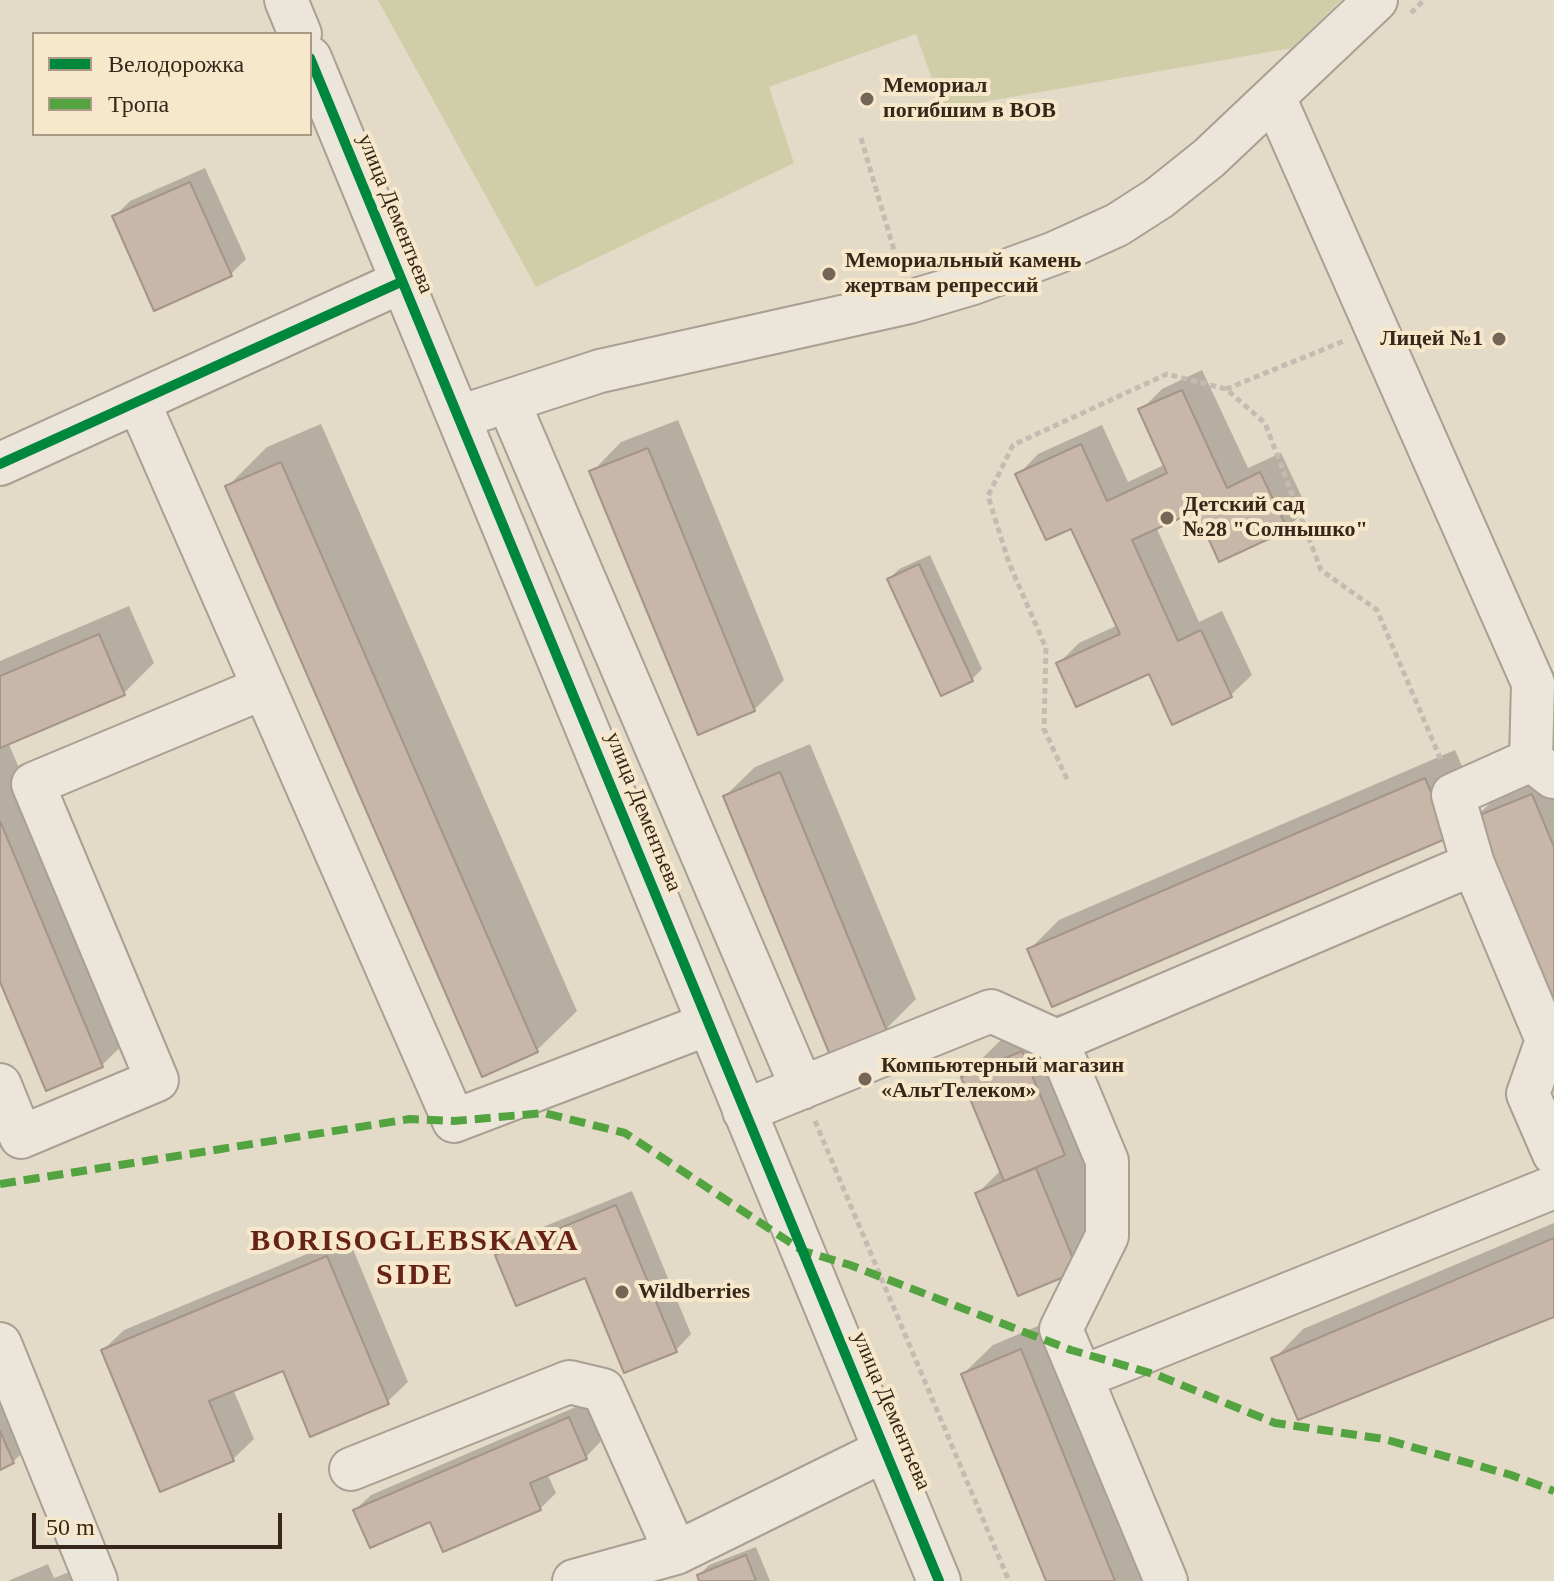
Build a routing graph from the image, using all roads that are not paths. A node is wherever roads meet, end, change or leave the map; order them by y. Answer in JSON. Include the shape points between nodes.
{"nodes":[{"id":1,"x":286,"y":0,"type":"edge"},
{"id":2,"x":1376,"y":0,"type":"edge"},
{"id":3,"x":299,"y":32,"type":"edge"},
{"id":4,"x":312,"y":63,"type":"edge"},
{"id":5,"x":1274,"y":97,"type":"junction"},
{"id":6,"x":401,"y":282,"type":"junction"},
{"id":7,"x":508,"y":401,"type":"junction"},
{"id":8,"x":139,"y":403,"type":"junction"},
{"id":9,"x":459,"y":417,"type":"junction"},
{"id":10,"x":0,"y":464,"type":"edge"},
{"id":11,"x":263,"y":688,"type":"junction"},
{"id":12,"x":1543,"y":769,"type":"edge"},
{"id":13,"x":1473,"y":864,"type":"junction"},
{"id":14,"x":708,"y":1024,"type":"junction"},
{"id":15,"x":1057,"y":1041,"type":"junction"},
{"id":16,"x":0,"y":1085,"type":"edge"},
{"id":17,"x":802,"y":1088,"type":"junction"},
{"id":18,"x":744,"y":1111,"type":"junction"},
{"id":19,"x":1554,"y":1154,"type":"edge"},
{"id":20,"x":1554,"y":1187,"type":"edge"},
{"id":21,"x":0,"y":1344,"type":"edge"},
{"id":22,"x":1082,"y":1377,"type":"junction"},
{"id":23,"x":885,"y":1450,"type":"junction"},
{"id":24,"x":351,"y":1469,"type":"dead end"},
{"id":25,"x":676,"y":1553,"type":"junction"},
{"id":26,"x":96,"y":1581,"type":"edge"},
{"id":27,"x":574,"y":1581,"type":"edge"},
{"id":28,"x":939,"y":1581,"type":"edge"},
{"id":29,"x":1166,"y":1581,"type":"edge"}],
"edges":[{"from":1,"to":3,"type":"street"},
{"from":2,"to":5,"type":"street"},
{"from":4,"to":6,"type":"street","name":"улица Дементьева"},
{"from":5,"to":7,"type":"street","via":[[1159,198],[1117,225],[1055,253],[909,302],[600,371]]},
{"from":5,"to":12,"type":"street","via":[[1533,683]]},
{"from":6,"to":8,"type":"street"},
{"from":6,"to":9,"type":"street","name":"улица Дементьева"},
{"from":7,"to":9,"type":"street"},
{"from":7,"to":17,"type":"street"},
{"from":8,"to":10,"type":"street"},
{"from":8,"to":11,"type":"street"},
{"from":9,"to":14,"type":"street","name":"улица Дементьева"},
{"from":11,"to":14,"type":"street","via":[[454,1121]]},
{"from":11,"to":16,"type":"street","via":[[33,784],[157,1080],[21,1137]]},
{"from":12,"to":13,"type":"street","via":[[1453,795]]},
{"from":13,"to":15,"type":"street"},
{"from":13,"to":19,"type":"street","via":[[1547,1040],[1528,1094]]},
{"from":14,"to":18,"type":"street","name":"улица Дементьева"},
{"from":15,"to":17,"type":"street","via":[[991,1011]]},
{"from":15,"to":22,"type":"street","via":[[1107,1161],[1107,1236],[1061,1329]]},
{"from":17,"to":18,"type":"street"},
{"from":18,"to":23,"type":"street","name":"улица Дементьева"},
{"from":20,"to":22,"type":"street"},
{"from":21,"to":26,"type":"street"},
{"from":22,"to":29,"type":"street"},
{"from":23,"to":25,"type":"street"},
{"from":23,"to":28,"type":"street","name":"улица Дементьева"},
{"from":24,"to":25,"type":"street","via":[[569,1382],[592,1387],[603,1390]]},
{"from":25,"to":27,"type":"street"}]}
